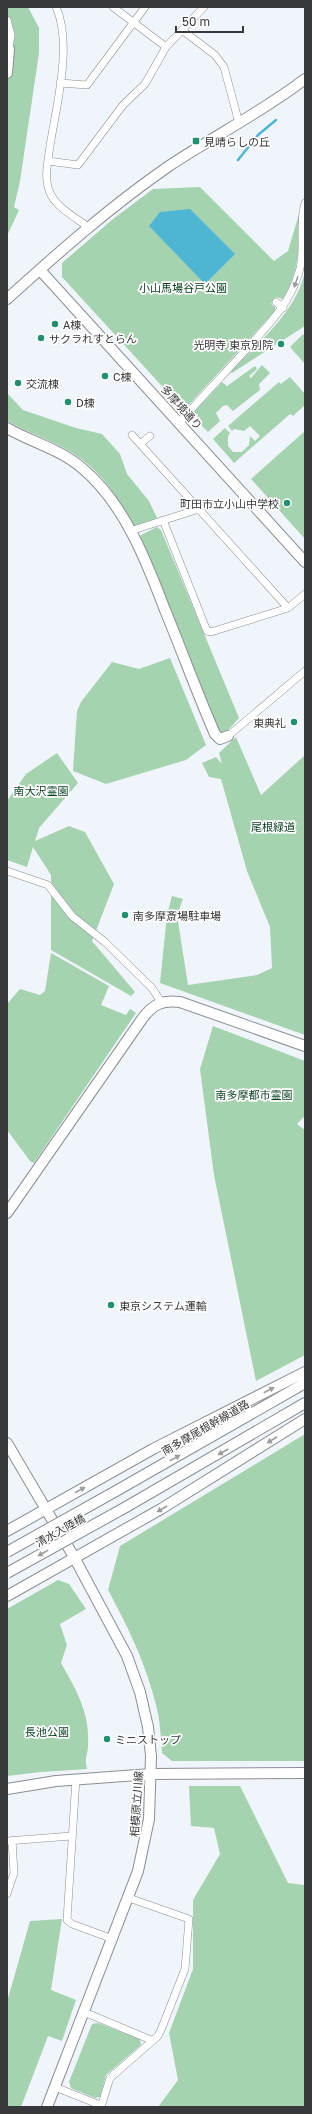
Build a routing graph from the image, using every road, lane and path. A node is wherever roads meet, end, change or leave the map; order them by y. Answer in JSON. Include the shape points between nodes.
{"nodes":[{"id":1,"x":56,"y":7,"type":"edge"},
{"id":2,"x":113,"y":7,"type":"edge"},
{"id":3,"x":145,"y":7,"type":"edge"},
{"id":4,"x":204,"y":7,"type":"edge"},
{"id":5,"x":7,"y":20,"type":"edge"},
{"id":6,"x":133,"y":22,"type":"junction"},
{"id":7,"x":182,"y":30,"type":"junction"},
{"id":8,"x":8,"y":46,"type":"edge"},
{"id":9,"x":166,"y":47,"type":"junction"},
{"id":10,"x":7,"y":73,"type":"edge"},
{"id":11,"x":305,"y":79,"type":"edge"},
{"id":12,"x":60,"y":83,"type":"junction"},
{"id":13,"x":239,"y":123,"type":"junction"},
{"id":14,"x":48,"y":161,"type":"junction"},
{"id":15,"x":305,"y":202,"type":"edge"},
{"id":16,"x":88,"y":227,"type":"junction"},
{"id":17,"x":40,"y":270,"type":"junction"},
{"id":18,"x":7,"y":299,"type":"edge"},
{"id":19,"x":276,"y":302,"type":"dead end"},
{"id":20,"x":283,"y":308,"type":"junction"},
{"id":21,"x":179,"y":423,"type":"junction"},
{"id":22,"x":7,"y":428,"type":"edge"},
{"id":23,"x":132,"y":435,"type":"dead end"},
{"id":24,"x":150,"y":436,"type":"dead end"},
{"id":25,"x":140,"y":444,"type":"junction"},
{"id":26,"x":199,"y":509,"type":"junction"},
{"id":27,"x":163,"y":520,"type":"junction"},
{"id":28,"x":130,"y":531,"type":"junction"},
{"id":29,"x":305,"y":562,"type":"edge"},
{"id":30,"x":305,"y":594,"type":"edge"},
{"id":31,"x":288,"y":608,"type":"junction"},
{"id":32,"x":305,"y":671,"type":"edge"},
{"id":33,"x":228,"y":736,"type":"joint"},
{"id":34,"x":7,"y":871,"type":"edge"},
{"id":35,"x":161,"y":1002,"type":"junction"},
{"id":36,"x":305,"y":1046,"type":"edge"},
{"id":37,"x":7,"y":1213,"type":"edge"},
{"id":38,"x":305,"y":1372,"type":"edge"},
{"id":39,"x":305,"y":1383,"type":"edge"},
{"id":40,"x":305,"y":1403,"type":"edge"},
{"id":41,"x":305,"y":1419,"type":"edge"},
{"id":42,"x":7,"y":1443,"type":"edge"},
{"id":43,"x":116,"y":1491,"type":"joint"},
{"id":44,"x":46,"y":1509,"type":"junction"},
{"id":45,"x":7,"y":1530,"type":"edge"},
{"id":46,"x":7,"y":1552,"type":"edge"},
{"id":47,"x":74,"y":1557,"type":"junction"},
{"id":48,"x":7,"y":1573,"type":"edge"},
{"id":49,"x":7,"y":1596,"type":"edge"},
{"id":50,"x":305,"y":1773,"type":"edge"},
{"id":51,"x":151,"y":1774,"type":"junction"},
{"id":52,"x":76,"y":1779,"type":"junction"},
{"id":53,"x":7,"y":1789,"type":"edge"},
{"id":54,"x":71,"y":1836,"type":"junction"},
{"id":55,"x":10,"y":1841,"type":"edge"},
{"id":56,"x":7,"y":1894,"type":"edge"},
{"id":57,"x":129,"y":1898,"type":"junction"},
{"id":58,"x":113,"y":1939,"type":"junction"},
{"id":59,"x":84,"y":2012,"type":"junction"},
{"id":60,"x":151,"y":2040,"type":"junction"},
{"id":61,"x":55,"y":2087,"type":"junction"},
{"id":62,"x":100,"y":2106,"type":"edge"},
{"id":63,"x":47,"y":2107,"type":"edge"}],
"edges":[{"from":1,"to":12,"type":"street","via":[[64,34]]},
{"from":2,"to":6,"type":"street"},
{"from":3,"to":6,"type":"street"},
{"from":4,"to":7,"type":"street"},
{"from":5,"to":8,"type":"street","via":[[11,35]]},
{"from":6,"to":9,"type":"street"},
{"from":6,"to":12,"type":"street","via":[[87,85]]},
{"from":7,"to":9,"type":"street"},
{"from":7,"to":13,"type":"street","via":[[215,55],[224,67]]},
{"from":8,"to":10,"type":"main road"},
{"from":9,"to":14,"type":"street","via":[[145,84],[123,105],[78,166]]},
{"from":11,"to":13,"type":"main road"},
{"from":12,"to":14,"type":"street"},
{"from":13,"to":16,"type":"main road","via":[[170,166]]},
{"from":14,"to":16,"type":"street","via":[[47,181],[51,196]]},
{"from":15,"to":20,"type":"street","one_way":true,"via":[[302,228],[304,248],[300,270],[293,291]]},
{"from":16,"to":17,"type":"main road"},
{"from":17,"to":18,"type":"main road"},
{"from":17,"to":21,"type":"main road","name":"多摩境通り"},
{"from":19,"to":20,"type":"street"},
{"from":20,"to":21,"type":"street"},
{"from":21,"to":29,"type":"main road","name":"多摩境通り"},
{"from":22,"to":28,"type":"main road","via":[[81,466],[106,493]]},
{"from":23,"to":25,"type":"street"},
{"from":24,"to":25,"type":"street"},
{"from":25,"to":26,"type":"street"},
{"from":26,"to":27,"type":"street"},
{"from":26,"to":31,"type":"street"},
{"from":27,"to":28,"type":"street"},
{"from":27,"to":31,"type":"street","via":[[207,631],[211,632]]},
{"from":28,"to":33,"type":"main road","via":[[151,574],[215,734],[220,738]]},
{"from":30,"to":31,"type":"street"},
{"from":32,"to":33,"type":"street"},
{"from":34,"to":35,"type":"street","via":[[48,885],[72,916],[105,942],[152,988]]},
{"from":35,"to":36,"type":"main road","via":[[180,1002]]},
{"from":35,"to":37,"type":"main road","via":[[154,1005],[142,1019]]},
{"from":44,"to":38,"type":"main road","one_way":true,"via":[[153,1449]]},
{"from":43,"to":39,"type":"main road","name":"南多摩尾根幹線道路","one_way":true},
{"from":40,"to":48,"type":"main road","name":"清水入陸橋","one_way":true,"bridge":true},
{"from":41,"to":47,"type":"main road","one_way":true,"via":[[162,1509]]},
{"from":42,"to":44,"type":"main road","name":"相模原立川線"},
{"from":43,"to":46,"type":"main road","name":"清水入陸橋","bridge":true},
{"from":44,"to":45,"type":"main road"},
{"from":44,"to":47,"type":"main road","name":"相模原立川線"},
{"from":47,"to":49,"type":"main road"},
{"from":47,"to":51,"type":"main road","name":"相模原立川線","via":[[118,1637],[134,1673],[148,1727]]},
{"from":50,"to":51,"type":"main road"},
{"from":51,"to":52,"type":"main road"},
{"from":51,"to":57,"type":"main road","name":"相模原立川線","via":[[147,1836]]},
{"from":52,"to":53,"type":"main road"},
{"from":52,"to":54,"type":"street"},
{"from":54,"to":55,"type":"street"},
{"from":54,"to":58,"type":"street","via":[[67,1920]]},
{"from":55,"to":56,"type":"street","via":[[14,1873]]},
{"from":57,"to":58,"type":"main road","name":"相模原立川線"},
{"from":57,"to":60,"type":"street","via":[[189,1919],[185,1969],[161,2030],[158,2036]]},
{"from":58,"to":59,"type":"main road","name":"相模原立川線"},
{"from":59,"to":60,"type":"street"},
{"from":59,"to":61,"type":"main road","name":"相模原立川線"},
{"from":60,"to":62,"type":"street","via":[[110,2078]]},
{"from":61,"to":62,"type":"street"},
{"from":61,"to":63,"type":"main road","name":"相模原立川線"}]}
